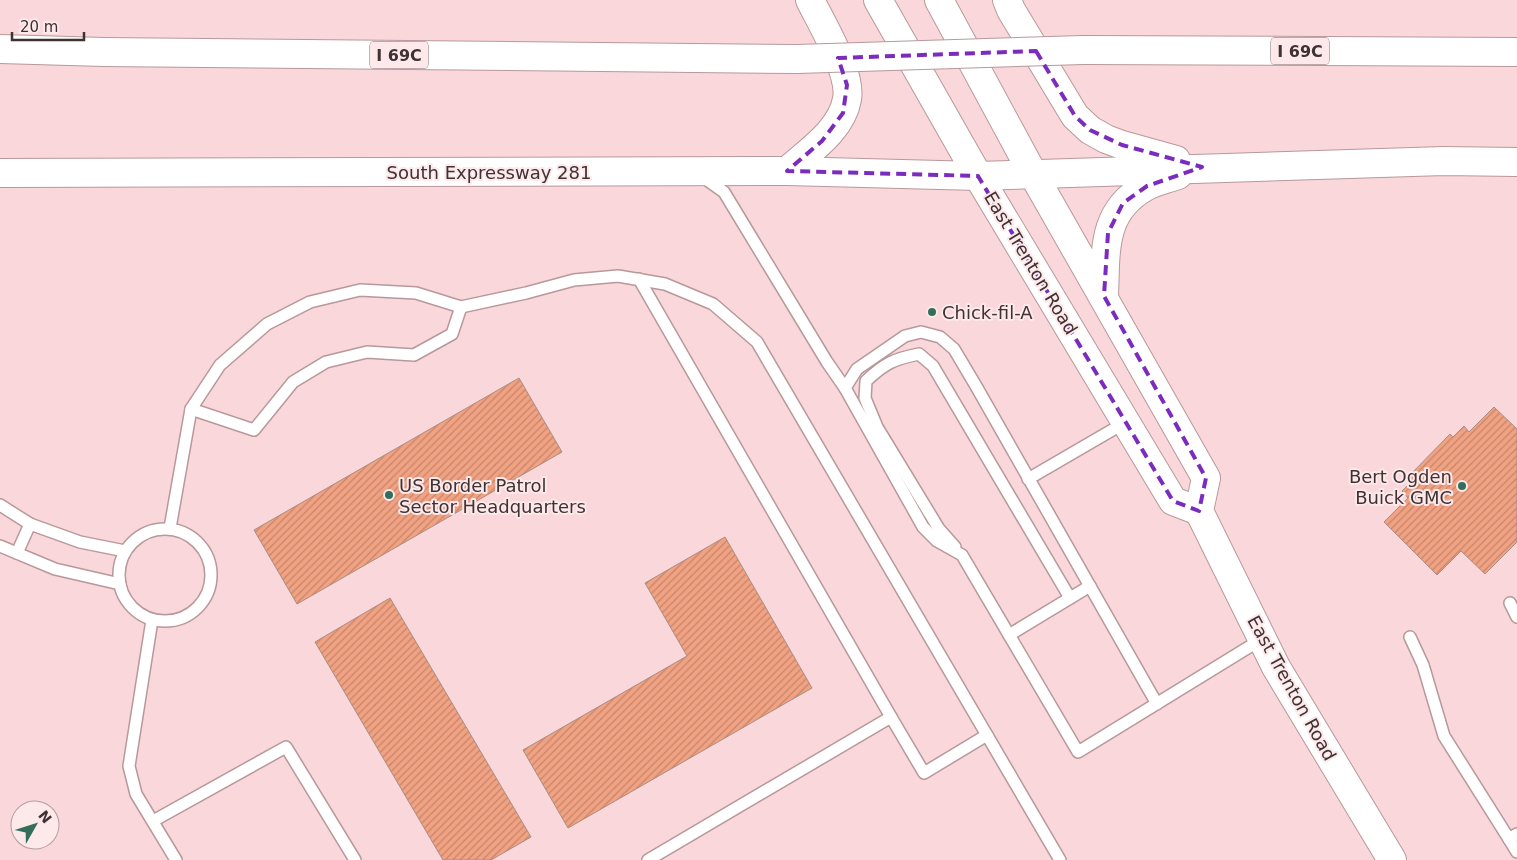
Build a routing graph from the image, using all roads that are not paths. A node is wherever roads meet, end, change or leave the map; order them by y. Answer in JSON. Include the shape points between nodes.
{"nodes":[{"id":1,"x":810,"y":0,"type":"edge"},
{"id":2,"x":878,"y":0,"type":"edge"},
{"id":3,"x":939,"y":0,"type":"edge"},
{"id":4,"x":1008,"y":0,"type":"edge"},
{"id":5,"x":0,"y":49,"type":"edge"},
{"id":6,"x":104,"y":52,"type":"junction"},
{"id":7,"x":1517,"y":52,"type":"edge"},
{"id":8,"x":0,"y":58,"type":"edge"},
{"id":9,"x":1517,"y":162,"type":"edge"},
{"id":10,"x":1202,"y":167,"type":"junction"},
{"id":11,"x":787,"y":171,"type":"junction"},
{"id":12,"x":696,"y":172,"type":"junction"},
{"id":13,"x":0,"y":173,"type":"edge"},
{"id":14,"x":1033,"y":174,"type":"junction"},
{"id":15,"x":978,"y":176,"type":"junction"},
{"id":16,"x":639,"y":279,"type":"junction"},
{"id":17,"x":1104,"y":296,"type":"junction"},
{"id":18,"x":461,"y":307,"type":"junction"},
{"id":19,"x":845,"y":388,"type":"junction"},
{"id":20,"x":191,"y":409,"type":"junction"},
{"id":21,"x":1126,"y":422,"type":"junction"},
{"id":22,"x":1028,"y":479,"type":"junction"},
{"id":23,"x":0,"y":505,"type":"edge"},
{"id":24,"x":1199,"y":511,"type":"junction"},
{"id":25,"x":30,"y":524,"type":"junction"},
{"id":26,"x":170,"y":528,"type":"junction"},
{"id":27,"x":0,"y":546,"type":"edge"},
{"id":28,"x":126,"y":551,"type":"junction"},
{"id":29,"x":17,"y":553,"type":"junction"},
{"id":30,"x":962,"y":555,"type":"junction"},
{"id":31,"x":120,"y":584,"type":"junction"},
{"id":32,"x":1090,"y":586,"type":"junction"},
{"id":33,"x":1070,"y":598,"type":"junction"},
{"id":34,"x":1510,"y":603,"type":"dead end"},
{"id":35,"x":1517,"y":617,"type":"edge"},
{"id":36,"x":152,"y":620,"type":"junction"},
{"id":37,"x":1009,"y":635,"type":"junction"},
{"id":38,"x":1410,"y":637,"type":"dead end"},
{"id":39,"x":1262,"y":639,"type":"junction"},
{"id":40,"x":1157,"y":704,"type":"junction"},
{"id":41,"x":891,"y":717,"type":"junction"},
{"id":42,"x":987,"y":736,"type":"junction"},
{"id":43,"x":152,"y":821,"type":"junction"},
{"id":44,"x":1513,"y":836,"type":"edge"},
{"id":45,"x":1517,"y":852,"type":"edge"},
{"id":46,"x":176,"y":860,"type":"edge"},
{"id":47,"x":355,"y":860,"type":"edge"},
{"id":48,"x":648,"y":860,"type":"edge"},
{"id":49,"x":1060,"y":860,"type":"edge"},
{"id":50,"x":1392,"y":860,"type":"edge"}],
"edges":[{"from":1,"to":11,"type":"main road","via":[[842,67],[848,99],[829,133]]},
{"from":2,"to":15,"type":"main road","name":"East Trenton Road"},
{"from":3,"to":14,"type":"main road"},
{"from":4,"to":10,"type":"main road","via":[[1075,116],[1090,130],[1122,145]]},
{"from":5,"to":6,"type":"main road","number":"I 69C"},
{"from":6,"to":7,"type":"main road","number":"I 69C","bridge":true,"via":[[797,59],[1083,50]]},
{"from":6,"to":8,"type":"main road"},
{"from":9,"to":10,"type":"main road","name":"South Expressway 281"},
{"from":10,"to":14,"type":"main road","name":"South Expressway 281"},
{"from":10,"to":17,"type":"main road","via":[[1147,186],[1123,203],[1108,233]]},
{"from":11,"to":12,"type":"main road","name":"South Expressway 281"},
{"from":11,"to":15,"type":"main road","name":"South Expressway 281"},
{"from":12,"to":13,"type":"main road","name":"South Expressway 281"},
{"from":12,"to":19,"type":"lane","via":[[724,192]]},
{"from":14,"to":15,"type":"main road","name":"South Expressway 281"},
{"from":14,"to":17,"type":"main road"},
{"from":15,"to":21,"type":"main road","name":"East Trenton Road"},
{"from":16,"to":18,"type":"lane","via":[[618,276],[574,280]]},
{"from":16,"to":41,"type":"lane"},
{"from":16,"to":42,"type":"lane","via":[[665,284],[713,304],[756,342]]},
{"from":17,"to":24,"type":"main road","via":[[1206,478]]},
{"from":18,"to":20,"type":"lane","via":[[416,293],[360,290],[310,302],[267,324],[220,365]]},
{"from":18,"to":20,"type":"lane","via":[[452,334],[414,355],[367,352],[326,362],[293,382],[254,430]]},
{"from":19,"to":22,"type":"lane","via":[[857,369],[905,336],[921,332],[940,337],[954,349]]},
{"from":19,"to":30,"type":"lane","via":[[923,527],[937,541]]},
{"from":20,"to":26,"type":"lane"},
{"from":21,"to":22,"type":"lane"},
{"from":21,"to":24,"type":"main road","name":"East Trenton Road","via":[[1173,500]]},
{"from":22,"to":32,"type":"lane"},
{"from":23,"to":25,"type":"lane"},
{"from":24,"to":39,"type":"main road","name":"East Trenton Road"},
{"from":25,"to":28,"type":"lane","via":[[80,542]]},
{"from":25,"to":29,"type":"lane"},
{"from":26,"to":28,"type":"lane","via":[[140,536]]},
{"from":26,"to":36,"type":"lane","via":[[198,541],[207,554],[211,584],[206,599],[183,619],[168,622]]},
{"from":27,"to":29,"type":"lane"},
{"from":28,"to":31,"type":"lane","via":[[118,574]]},
{"from":29,"to":31,"type":"lane","via":[[55,569]]},
{"from":30,"to":33,"type":"lane","via":[[939,529],[919,497],[877,427],[865,398],[866,381],[897,358],[919,354],[934,366]]},
{"from":30,"to":37,"type":"lane"},
{"from":31,"to":36,"type":"lane","via":[[128,603],[138,614]]},
{"from":32,"to":33,"type":"lane"},
{"from":32,"to":40,"type":"lane"},
{"from":33,"to":37,"type":"lane"},
{"from":34,"to":35,"type":"lane"},
{"from":36,"to":43,"type":"lane","via":[[130,766],[136,794]]},
{"from":37,"to":40,"type":"lane","via":[[1078,752]]},
{"from":38,"to":44,"type":"lane","via":[[1423,665],[1444,736]]},
{"from":39,"to":40,"type":"lane"},
{"from":39,"to":50,"type":"main road","name":"East Trenton Road"},
{"from":41,"to":42,"type":"lane","via":[[924,773]]},
{"from":41,"to":48,"type":"lane"},
{"from":42,"to":49,"type":"lane"},
{"from":43,"to":46,"type":"lane"},
{"from":43,"to":47,"type":"lane","via":[[286,747]]},
{"from":44,"to":45,"type":"lane"}]}
